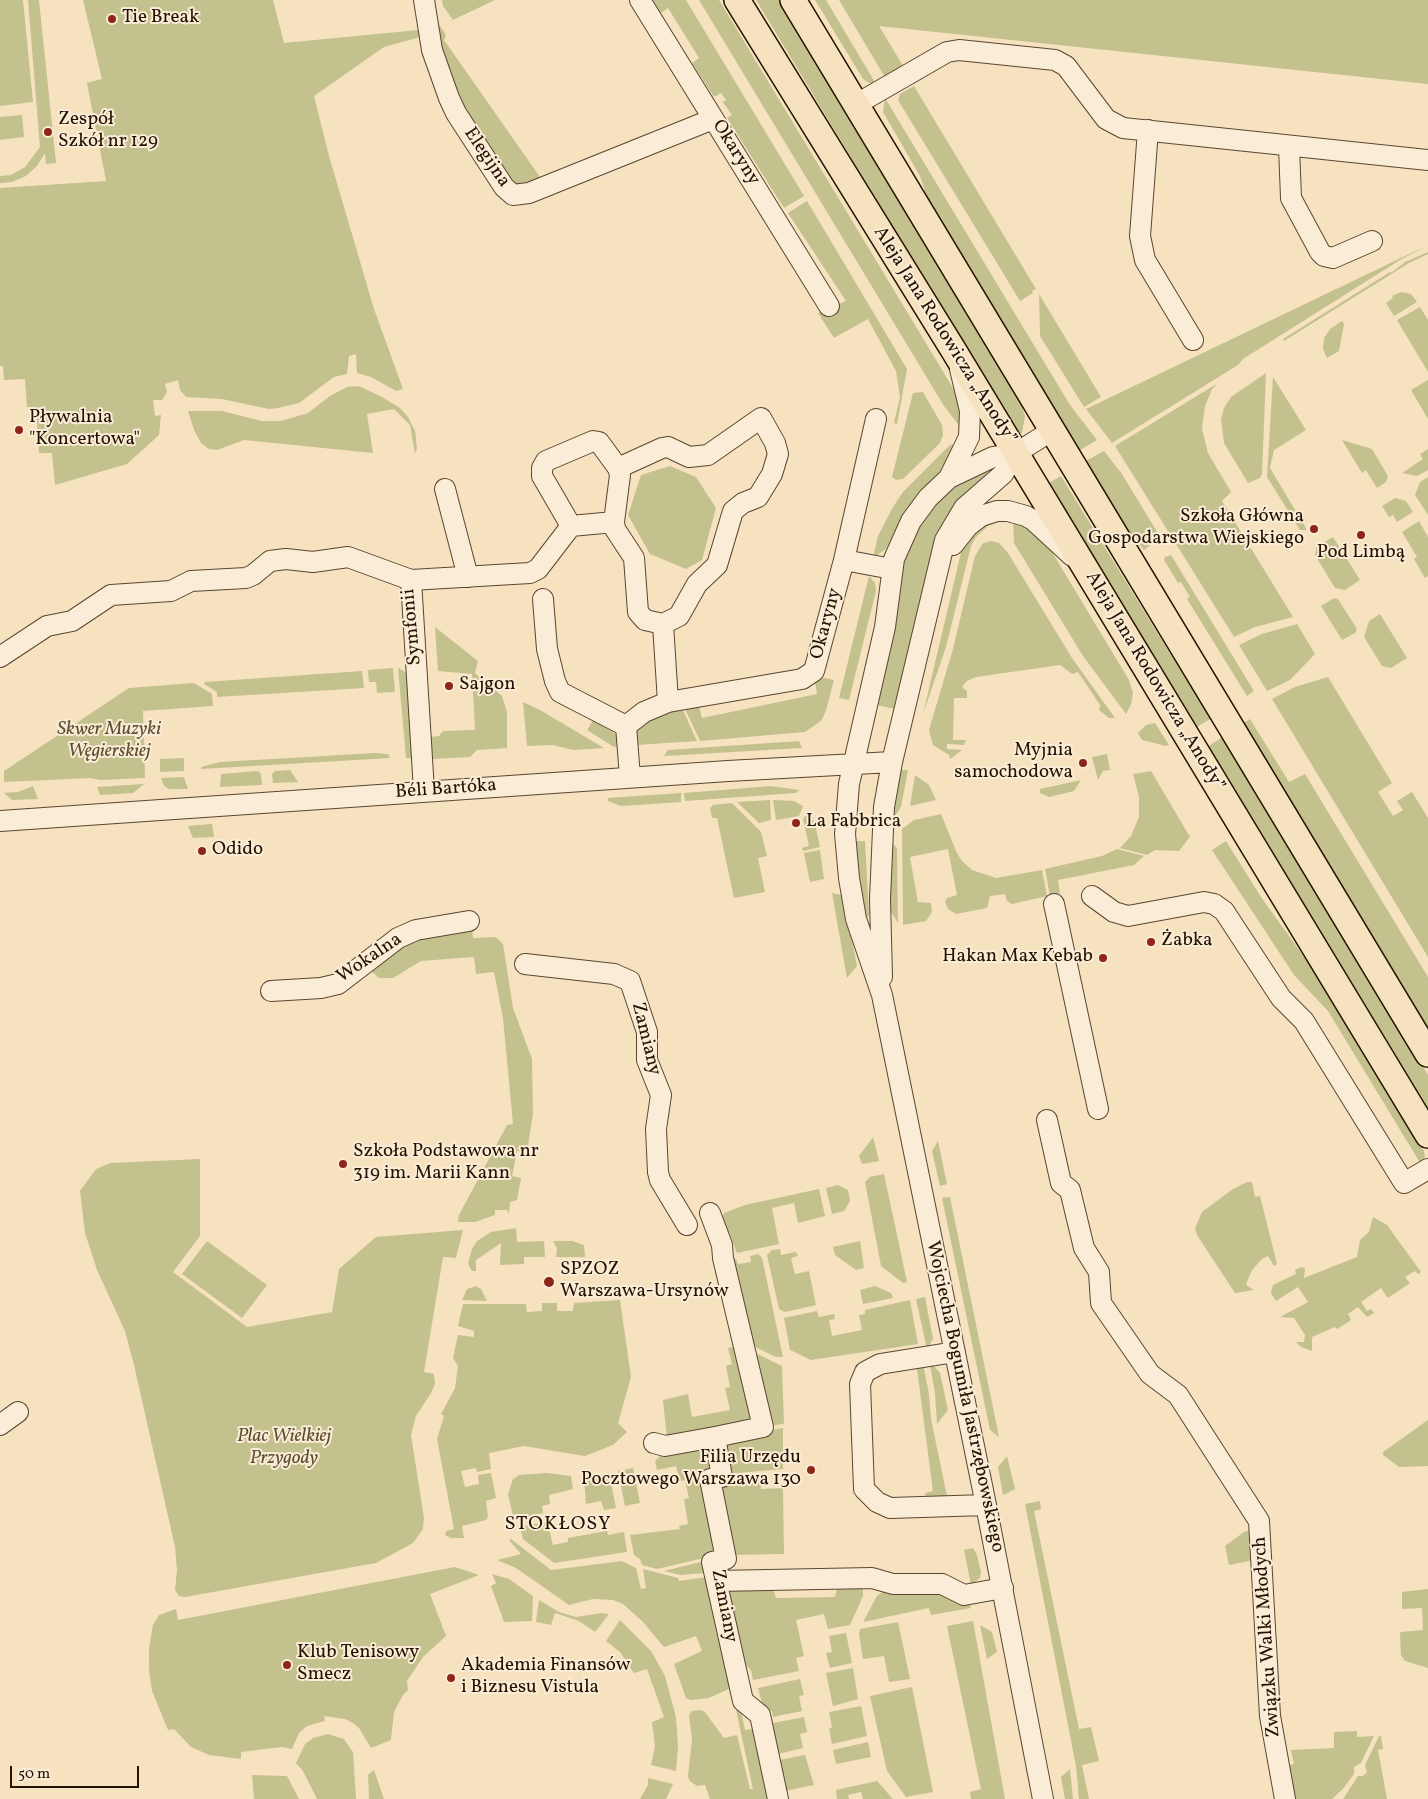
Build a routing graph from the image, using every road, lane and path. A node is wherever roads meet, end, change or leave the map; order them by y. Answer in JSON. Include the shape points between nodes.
{"nodes":[{"id":1,"x":424,"y":0,"type":"edge"},
{"id":2,"x":640,"y":0,"type":"edge"},
{"id":3,"x":737,"y":0,"type":"edge"},
{"id":4,"x":794,"y":0,"type":"edge"},
{"id":5,"x":855,"y":105,"type":"junction"},
{"id":6,"x":713,"y":118,"type":"junction"},
{"id":7,"x":1148,"y":130,"type":"junction"},
{"id":8,"x":1289,"y":147,"type":"junction"},
{"id":9,"x":1428,"y":160,"type":"edge"},
{"id":10,"x":1372,"y":241,"type":"dead end"},
{"id":11,"x":829,"y":306,"type":"dead end"},
{"id":12,"x":1193,"y":340,"type":"dead end"},
{"id":13,"x":956,"y":354,"type":"junction"},
{"id":14,"x":876,"y":419,"type":"dead end"},
{"id":15,"x":1053,"y":430,"type":"junction"},
{"id":16,"x":1016,"y":453,"type":"junction"},
{"id":17,"x":618,"y":468,"type":"junction"},
{"id":18,"x":949,"y":478,"type":"junction"},
{"id":19,"x":445,"y":489,"type":"dead end"},
{"id":20,"x":614,"y":522,"type":"junction"},
{"id":21,"x":571,"y":526,"type":"junction"},
{"id":22,"x":844,"y":560,"type":"junction"},
{"id":23,"x":940,"y":560,"type":"junction"},
{"id":24,"x":892,"y":569,"type":"junction"},
{"id":25,"x":1088,"y":572,"type":"junction"},
{"id":26,"x":468,"y":577,"type":"junction"},
{"id":27,"x":411,"y":580,"type":"junction"},
{"id":28,"x":543,"y":599,"type":"dead end"},
{"id":29,"x":663,"y":624,"type":"junction"},
{"id":30,"x":0,"y":657,"type":"edge"},
{"id":31,"x":668,"y":702,"type":"junction"},
{"id":32,"x":626,"y":726,"type":"junction"},
{"id":33,"x":892,"y":762,"type":"junction"},
{"id":34,"x":854,"y":763,"type":"junction"},
{"id":35,"x":630,"y":777,"type":"junction"},
{"id":36,"x":424,"y":792,"type":"junction"},
{"id":37,"x":0,"y":821,"type":"edge"},
{"id":38,"x":1092,"y":896,"type":"dead end"},
{"id":39,"x":1054,"y":904,"type":"dead end"},
{"id":40,"x":469,"y":921,"type":"dead end"},
{"id":41,"x":525,"y":964,"type":"dead end"},
{"id":42,"x":271,"y":991,"type":"dead end"},
{"id":43,"x":882,"y":995,"type":"junction"},
{"id":44,"x":1428,"y":1054,"type":"edge"},
{"id":45,"x":1098,"y":1109,"type":"dead end"},
{"id":46,"x":1047,"y":1120,"type":"dead end"},
{"id":47,"x":1428,"y":1135,"type":"edge"},
{"id":48,"x":1428,"y":1169,"type":"edge"},
{"id":49,"x":710,"y":1213,"type":"dead end"},
{"id":50,"x":687,"y":1225,"type":"dead end"},
{"id":51,"x":955,"y":1352,"type":"junction"},
{"id":52,"x":18,"y":1412,"type":"dead end"},
{"id":53,"x":0,"y":1425,"type":"edge"},
{"id":54,"x":715,"y":1437,"type":"junction"},
{"id":55,"x":654,"y":1443,"type":"dead end"},
{"id":56,"x":986,"y":1505,"type":"junction"},
{"id":57,"x":725,"y":1580,"type":"junction"},
{"id":58,"x":1003,"y":1588,"type":"junction"},
{"id":59,"x":778,"y":1799,"type":"edge"},
{"id":60,"x":1043,"y":1799,"type":"edge"},
{"id":61,"x":1285,"y":1799,"type":"edge"}],
"edges":[{"from":1,"to":6,"type":"street","name":"Elegijna","via":[[432,50],[449,98],[504,187],[513,195],[529,193]]},
{"from":2,"to":6,"type":"street","name":"Okaryny"},
{"from":3,"to":13,"type":"main road","name":"Aleja Jana Rodowicza „Anody”"},
{"from":4,"to":5,"type":"main road"},
{"from":5,"to":7,"type":"street","via":[[947,52],[959,50],[1056,60],[1066,66],[1106,119],[1123,128]]},
{"from":5,"to":15,"type":"main road"},
{"from":6,"to":11,"type":"street","name":"Okaryny"},
{"from":7,"to":8,"type":"street"},
{"from":7,"to":12,"type":"street","via":[[1140,236],[1145,260]]},
{"from":8,"to":9,"type":"street"},
{"from":8,"to":10,"type":"street","via":[[1291,198],[1324,256],[1333,258]]},
{"from":13,"to":16,"type":"main road","name":"Aleja Jana Rodowicza „Anody”"},
{"from":13,"to":18,"type":"street","name":"Wojciecha Bogumiła Jastrzębowskiego","via":[[971,419],[967,442]]},
{"from":14,"to":22,"type":"street","name":"Okaryny"},
{"from":15,"to":16,"type":"street"},
{"from":15,"to":44,"type":"main road"},
{"from":16,"to":18,"type":"street","via":[[986,460]]},
{"from":16,"to":23,"type":"street","name":"Wojciecha Bogumiła Jastrzębowskiego","via":[[1003,474],[958,516]]},
{"from":16,"to":25,"type":"main road","name":"Aleja Jana Rodowicza „Anody”"},
{"from":17,"to":20,"type":"street","via":[[621,481]]},
{"from":17,"to":21,"type":"street","via":[[599,442],[593,441],[546,461],[542,476]]},
{"from":17,"to":29,"type":"street","via":[[668,447],[689,457],[708,456],[761,418],[775,443],[778,454],[772,474],[758,497],[733,511],[717,565],[697,584],[679,616]]},
{"from":18,"to":24,"type":"street","name":"Wojciecha Bogumiła Jastrzębowskiego","via":[[911,521]]},
{"from":19,"to":26,"type":"street"},
{"from":20,"to":21,"type":"street"},
{"from":20,"to":29,"type":"street","via":[[615,529],[634,558],[638,612],[645,620]]},
{"from":21,"to":26,"type":"street","via":[[538,569],[530,573]]},
{"from":22,"to":24,"type":"street"},
{"from":22,"to":31,"type":"street","name":"Okaryny","via":[[817,666],[809,676]]},
{"from":23,"to":25,"type":"street","via":[[974,520],[988,513],[1008,511],[1033,520]]},
{"from":23,"to":33,"type":"street","name":"Wojciecha Bogumiła Jastrzębowskiego"},
{"from":24,"to":34,"type":"street","name":"Wojciecha Bogumiła Jastrzębowskiego","via":[[885,627]]},
{"from":25,"to":47,"type":"main road","name":"Aleja Jana Rodowicza „Anody”"},
{"from":26,"to":27,"type":"street"},
{"from":27,"to":30,"type":"street","name":"Symfonii","via":[[353,558],[313,562],[270,561],[246,578],[191,581],[171,591],[111,596],[72,621],[47,626]]},
{"from":27,"to":36,"type":"street","name":"Symfonii"},
{"from":28,"to":32,"type":"street","via":[[547,649],[560,692]]},
{"from":29,"to":31,"type":"street"},
{"from":31,"to":32,"type":"street","name":"Okaryny","via":[[644,712]]},
{"from":32,"to":35,"type":"street"},
{"from":33,"to":34,"type":"street","name":"Béli Bartóka"},
{"from":33,"to":43,"type":"street","name":"Wojciecha Bogumiła Jastrzębowskiego","via":[[881,849]]},
{"from":34,"to":35,"type":"street","name":"Béli Bartóka"},
{"from":34,"to":43,"type":"street","name":"Wojciecha Bogumiła Jastrzębowskiego","via":[[845,814],[849,878],[859,930]]},
{"from":35,"to":36,"type":"street","name":"Béli Bartóka"},
{"from":36,"to":37,"type":"street","name":"Béli Bartóka"},
{"from":38,"to":48,"type":"street","via":[[1114,912],[1128,916],[1204,902],[1224,911],[1281,998],[1304,1022],[1404,1183]]},
{"from":39,"to":45,"type":"street"},
{"from":40,"to":42,"type":"street","name":"Wokalna","via":[[416,930],[398,938],[338,984]]},
{"from":41,"to":50,"type":"street","name":"Zamiany","via":[[614,974],[630,981],[647,1032],[647,1060],[661,1095],[656,1129],[658,1172]]},
{"from":43,"to":51,"type":"street","name":"Wojciecha Bogumiła Jastrzębowskiego"},
{"from":46,"to":61,"type":"street","name":"Związku Walki Młodych","via":[[1061,1183],[1070,1190],[1084,1248],[1100,1272],[1101,1303],[1150,1374],[1178,1395],[1259,1521],[1270,1716]]},
{"from":49,"to":54,"type":"street","via":[[722,1245],[762,1427]]},
{"from":51,"to":56,"type":"street","name":"Wojciecha Bogumiła Jastrzębowskiego"},
{"from":51,"to":56,"type":"street","via":[[880,1364],[869,1368],[862,1378],[864,1489],[877,1502],[890,1508]]},
{"from":52,"to":53,"type":"street"},
{"from":54,"to":55,"type":"street","via":[[666,1446]]},
{"from":54,"to":57,"type":"street","name":"Zamiany","via":[[722,1476],[710,1479],[726,1559],[712,1562]]},
{"from":56,"to":58,"type":"street","name":"Wojciecha Bogumiła Jastrzębowskiego"},
{"from":57,"to":58,"type":"street","via":[[872,1578],[893,1584],[942,1584],[964,1595]]},
{"from":57,"to":59,"type":"street","name":"Zamiany","via":[[743,1701],[760,1715]]},
{"from":58,"to":60,"type":"street","name":"Wojciecha Bogumiła Jastrzębowskiego"}]}
